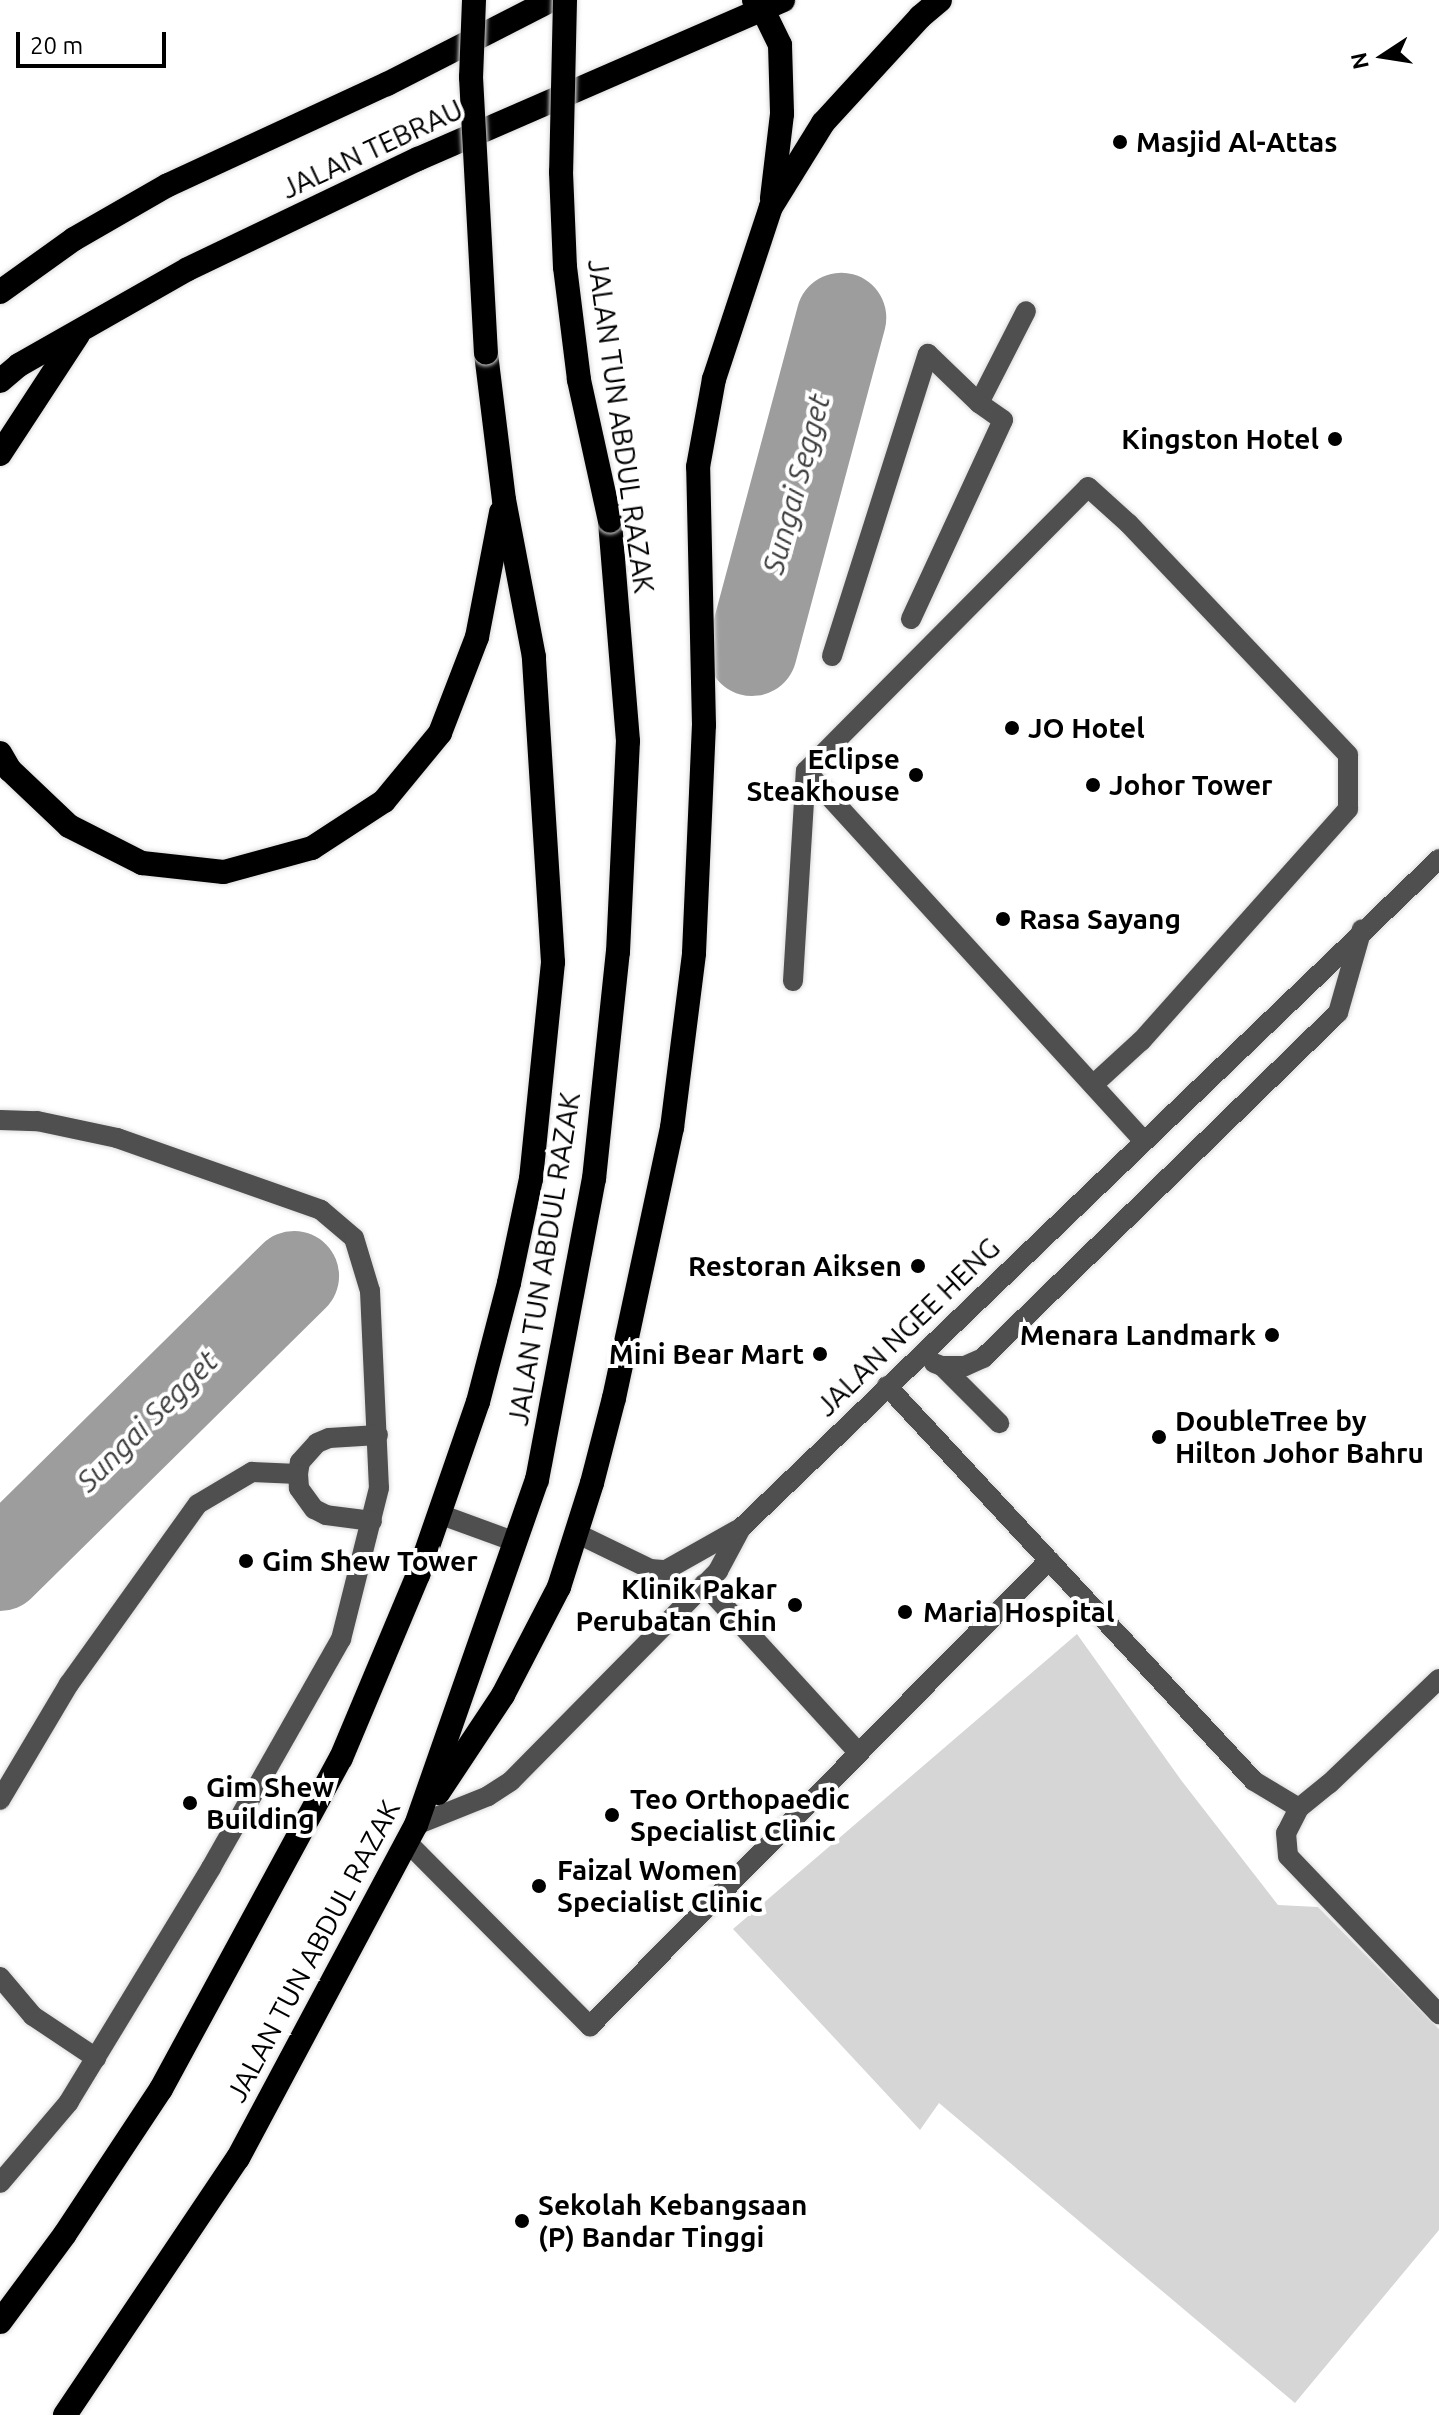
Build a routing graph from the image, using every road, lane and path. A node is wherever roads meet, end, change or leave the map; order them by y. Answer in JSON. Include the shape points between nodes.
{"nodes":[{"id":1,"x":474,"y":0,"type":"edge"},
{"id":2,"x":551,"y":0,"type":"edge"},
{"id":3,"x":565,"y":0,"type":"edge"},
{"id":4,"x":940,"y":0,"type":"edge"},
{"id":5,"x":767,"y":3,"type":"edge"},
{"id":6,"x":771,"y":207,"type":"junction"},
{"id":7,"x":0,"y":292,"type":"edge"},
{"id":8,"x":1026,"y":311,"type":"dead end"},
{"id":9,"x":82,"y":330,"type":"junction"},
{"id":10,"x":0,"y":381,"type":"edge"},
{"id":11,"x":979,"y":403,"type":"junction"},
{"id":12,"x":0,"y":454,"type":"edge"},
{"id":13,"x":504,"y":500,"type":"junction"},
{"id":14,"x":911,"y":619,"type":"dead end"},
{"id":15,"x":832,"y":656,"type":"dead end"},
{"id":16,"x":0,"y":753,"type":"edge"},
{"id":17,"x":806,"y":771,"type":"junction"},
{"id":18,"x":1439,"y":859,"type":"edge"},
{"id":19,"x":1362,"y":929,"type":"junction"},
{"id":20,"x":793,"y":981,"type":"dead end"},
{"id":21,"x":1093,"y":1085,"type":"junction"},
{"id":22,"x":0,"y":1120,"type":"edge"},
{"id":23,"x":1143,"y":1140,"type":"junction"},
{"id":24,"x":916,"y":1358,"type":"junction"},
{"id":25,"x":942,"y":1366,"type":"junction"},
{"id":26,"x":887,"y":1386,"type":"junction"},
{"id":27,"x":999,"y":1423,"type":"dead end"},
{"id":28,"x":378,"y":1435,"type":"junction"},
{"id":29,"x":298,"y":1474,"type":"junction"},
{"id":30,"x":439,"y":1514,"type":"junction"},
{"id":31,"x":372,"y":1521,"type":"junction"},
{"id":32,"x":741,"y":1528,"type":"junction"},
{"id":33,"x":576,"y":1533,"type":"junction"},
{"id":34,"x":516,"y":1542,"type":"junction"},
{"id":35,"x":1049,"y":1560,"type":"junction"},
{"id":36,"x":704,"y":1584,"type":"junction"},
{"id":37,"x":1439,"y":1679,"type":"edge"},
{"id":38,"x":859,"y":1753,"type":"junction"},
{"id":39,"x":0,"y":1800,"type":"edge"},
{"id":40,"x":1299,"y":1808,"type":"junction"},
{"id":41,"x":412,"y":1834,"type":"junction"},
{"id":42,"x":0,"y":1977,"type":"edge"},
{"id":43,"x":1439,"y":2014,"type":"edge"},
{"id":44,"x":96,"y":2058,"type":"junction"},
{"id":45,"x":0,"y":2183,"type":"edge"},
{"id":46,"x":0,"y":2322,"type":"edge"},
{"id":47,"x":65,"y":2415,"type":"edge"}],
"edges":[{"from":1,"to":13,"type":"highway","name":"JALAN TUN ABDUL RAZAK","bridge":true,"via":[[471,77],[486,353]]},
{"from":2,"to":7,"type":"highway","name":"JALAN TEBRAU","via":[[387,84],[168,185],[74,239]]},
{"from":3,"to":34,"type":"highway","name":"JALAN TUN ABDUL RAZAK","bridge":true,"via":[[565,267],[579,380],[610,521],[628,741],[618,952],[594,1179],[537,1480]]},
{"from":4,"to":6,"type":"highway","via":[[823,123]]},
{"from":5,"to":6,"type":"highway","via":[[780,45],[782,114]]},
{"from":5,"to":9,"type":"highway","name":"JALAN TEBRAU","via":[[403,166],[188,269]]},
{"from":6,"to":33,"type":"highway","via":[[714,379],[698,467],[704,740],[694,953],[672,1128],[645,1268]]},
{"from":8,"to":11,"type":"street"},
{"from":9,"to":10,"type":"highway","name":"JALAN TEBRAU"},
{"from":9,"to":12,"type":"highway"},
{"from":11,"to":14,"type":"street","via":[[1003,420]]},
{"from":11,"to":15,"type":"street","via":[[928,354]]},
{"from":13,"to":16,"type":"highway","via":[[477,637],[440,733],[384,801],[312,848],[224,872],[142,863],[69,826],[10,770]]},
{"from":13,"to":30,"type":"highway","name":"JALAN TUN ABDUL RAZAK","via":[[534,657],[553,962],[531,1179],[478,1402]]},
{"from":17,"to":20,"type":"street"},
{"from":17,"to":21,"type":"street"},
{"from":17,"to":21,"type":"street","via":[[1088,487],[1348,755],[1348,809],[1141,1041]]},
{"from":18,"to":19,"type":"street","name":"JALAN NGEE HENG"},
{"from":19,"to":23,"type":"street","name":"JALAN NGEE HENG"},
{"from":19,"to":25,"type":"street","via":[[1338,1013],[983,1358],[965,1366]]},
{"from":21,"to":23,"type":"street"},
{"from":22,"to":28,"type":"street","via":[[37,1121],[117,1138],[307,1204],[332,1219],[354,1238],[370,1291]]},
{"from":23,"to":24,"type":"street","name":"JALAN NGEE HENG"},
{"from":24,"to":25,"type":"street"},
{"from":24,"to":26,"type":"street","name":"JALAN NGEE HENG"},
{"from":25,"to":27,"type":"street"},
{"from":26,"to":32,"type":"street","name":"JALAN NGEE HENG"},
{"from":26,"to":35,"type":"street"},
{"from":28,"to":29,"type":"street","via":[[317,1443],[300,1462]]},
{"from":28,"to":31,"type":"street","via":[[379,1488]]},
{"from":29,"to":31,"type":"street","via":[[299,1488],[314,1509]]},
{"from":29,"to":39,"type":"street","via":[[252,1472],[198,1504],[69,1684]]},
{"from":30,"to":34,"type":"street"},
{"from":30,"to":46,"type":"highway","name":"JALAN TUN ABDUL RAZAK","via":[[341,1758],[243,1940],[161,2089]]},
{"from":31,"to":44,"type":"street","via":[[341,1639]]},
{"from":32,"to":33,"type":"street","via":[[666,1570],[650,1569]]},
{"from":32,"to":36,"type":"street","name":"JALAN NGEE HENG","via":[[718,1571]]},
{"from":33,"to":41,"type":"highway","via":[[559,1587],[503,1695]]},
{"from":34,"to":41,"type":"highway","name":"JALAN TUN ABDUL RAZAK"},
{"from":35,"to":38,"type":"street"},
{"from":35,"to":40,"type":"street","via":[[1254,1781]]},
{"from":36,"to":38,"type":"street"},
{"from":36,"to":41,"type":"street","name":"JALAN NGEE HENG","via":[[511,1781]]},
{"from":37,"to":40,"type":"street"},
{"from":38,"to":41,"type":"street","via":[[590,2026]]},
{"from":40,"to":43,"type":"street","via":[[1286,1833],[1288,1856]]},
{"from":41,"to":47,"type":"highway","name":"JALAN TUN ABDUL RAZAK","via":[[238,2158]]},
{"from":42,"to":44,"type":"street","via":[[33,2016]]},
{"from":44,"to":45,"type":"street","via":[[69,2102]]}]}
